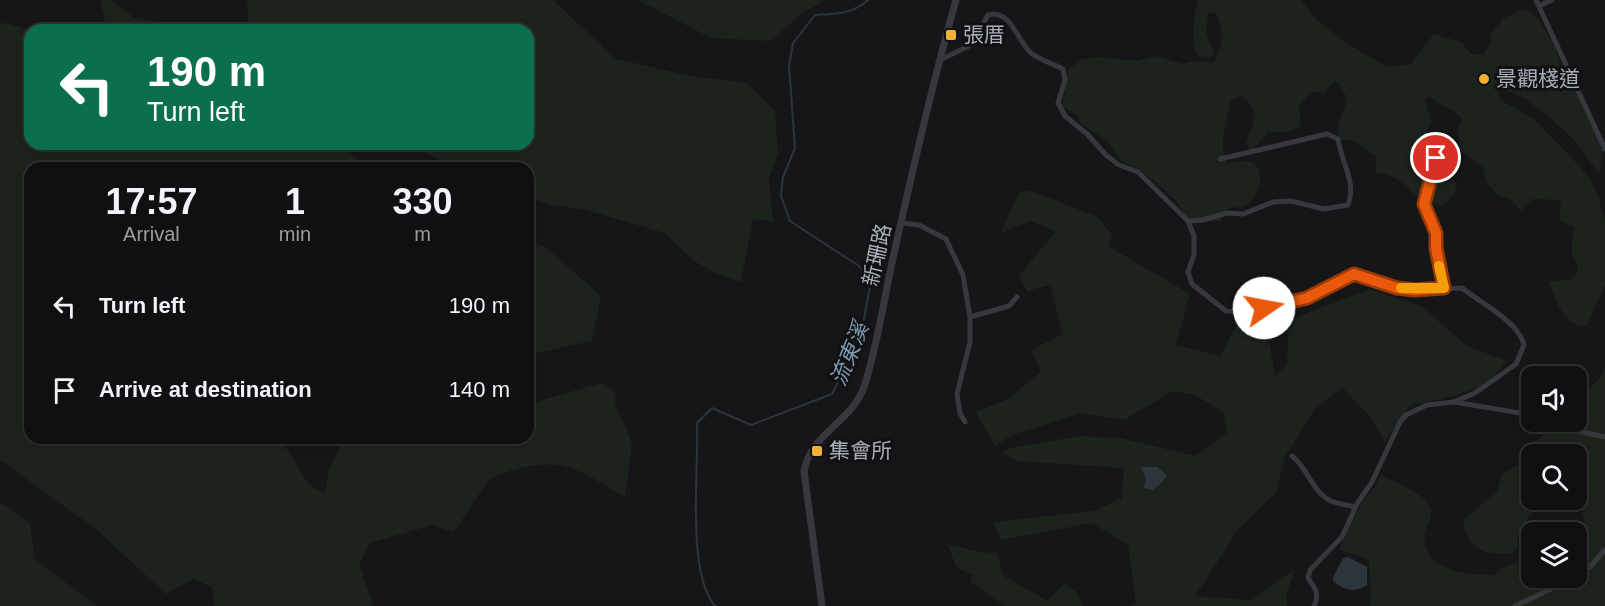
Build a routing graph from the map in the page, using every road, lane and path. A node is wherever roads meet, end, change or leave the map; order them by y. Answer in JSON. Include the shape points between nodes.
{"nodes":[{"id":1,"x":956,"y":0,"type":"edge"},
{"id":2,"x":1552,"y":0,"type":"edge"},
{"id":3,"x":1537,"y":3,"type":"edge"},
{"id":4,"x":940,"y":60,"type":"junction"},
{"id":5,"x":1605,"y":149,"type":"edge"},
{"id":6,"x":1436,"y":158,"type":"dead end"},
{"id":7,"x":1220,"y":159,"type":"dead end"},
{"id":8,"x":1188,"y":221,"type":"junction"},
{"id":9,"x":901,"y":223,"type":"junction"},
{"id":10,"x":1444,"y":288,"type":"junction"},
{"id":11,"x":1017,"y":297,"type":"dead end"},
{"id":12,"x":970,"y":317,"type":"junction"},
{"id":13,"x":1454,"y":402,"type":"junction"},
{"id":14,"x":1521,"y":413,"type":"edge"},
{"id":15,"x":965,"y":422,"type":"dead end"},
{"id":16,"x":1582,"y":432,"type":"edge"},
{"id":17,"x":1605,"y":437,"type":"edge"},
{"id":18,"x":1292,"y":456,"type":"dead end"},
{"id":19,"x":1355,"y":507,"type":"junction"},
{"id":20,"x":1605,"y":550,"type":"edge"},
{"id":21,"x":1587,"y":569,"type":"edge"},
{"id":22,"x":1552,"y":588,"type":"edge"},
{"id":23,"x":822,"y":606,"type":"edge"},
{"id":24,"x":1314,"y":606,"type":"edge"},
{"id":25,"x":1515,"y":606,"type":"edge"}],
"edges":[{"from":1,"to":4,"type":"street","name":"新珊路"},
{"from":2,"to":3,"type":"street"},
{"from":3,"to":5,"type":"street"},
{"from":4,"to":8,"type":"street","via":[[971,45],[988,15],[1004,16],[1033,55],[1063,69],[1065,80],[1058,103],[1065,116],[1119,165],[1138,172]]},
{"from":4,"to":9,"type":"street","name":"新珊路"},
{"from":6,"to":10,"type":"street","via":[[1424,204],[1436,233]]},
{"from":7,"to":8,"type":"street","via":[[1327,134],[1334,136],[1352,184],[1351,198],[1348,205],[1324,209],[1291,201],[1273,202],[1243,214],[1227,213]]},
{"from":8,"to":10,"type":"street","via":[[1194,236],[1194,255],[1188,272],[1192,284],[1226,311],[1287,304],[1354,274],[1397,288]]},
{"from":9,"to":12,"type":"street","via":[[919,225],[945,238],[963,274]]},
{"from":9,"to":23,"type":"street","name":"新珊路","via":[[864,388],[846,415],[806,458],[804,471]]},
{"from":10,"to":13,"type":"street","via":[[1462,288],[1512,322],[1524,345],[1516,364],[1475,393]]},
{"from":11,"to":12,"type":"street","via":[[1009,306]]},
{"from":12,"to":15,"type":"street","via":[[970,342],[957,393]]},
{"from":13,"to":14,"type":"street"},
{"from":13,"to":19,"type":"street","via":[[1427,405],[1406,415]]},
{"from":16,"to":17,"type":"street"},
{"from":18,"to":19,"type":"street","via":[[1330,501]]},
{"from":19,"to":24,"type":"street","via":[[1342,537],[1310,570],[1308,578],[1318,598]]},
{"from":20,"to":21,"type":"street"},
{"from":22,"to":25,"type":"street"}]}
